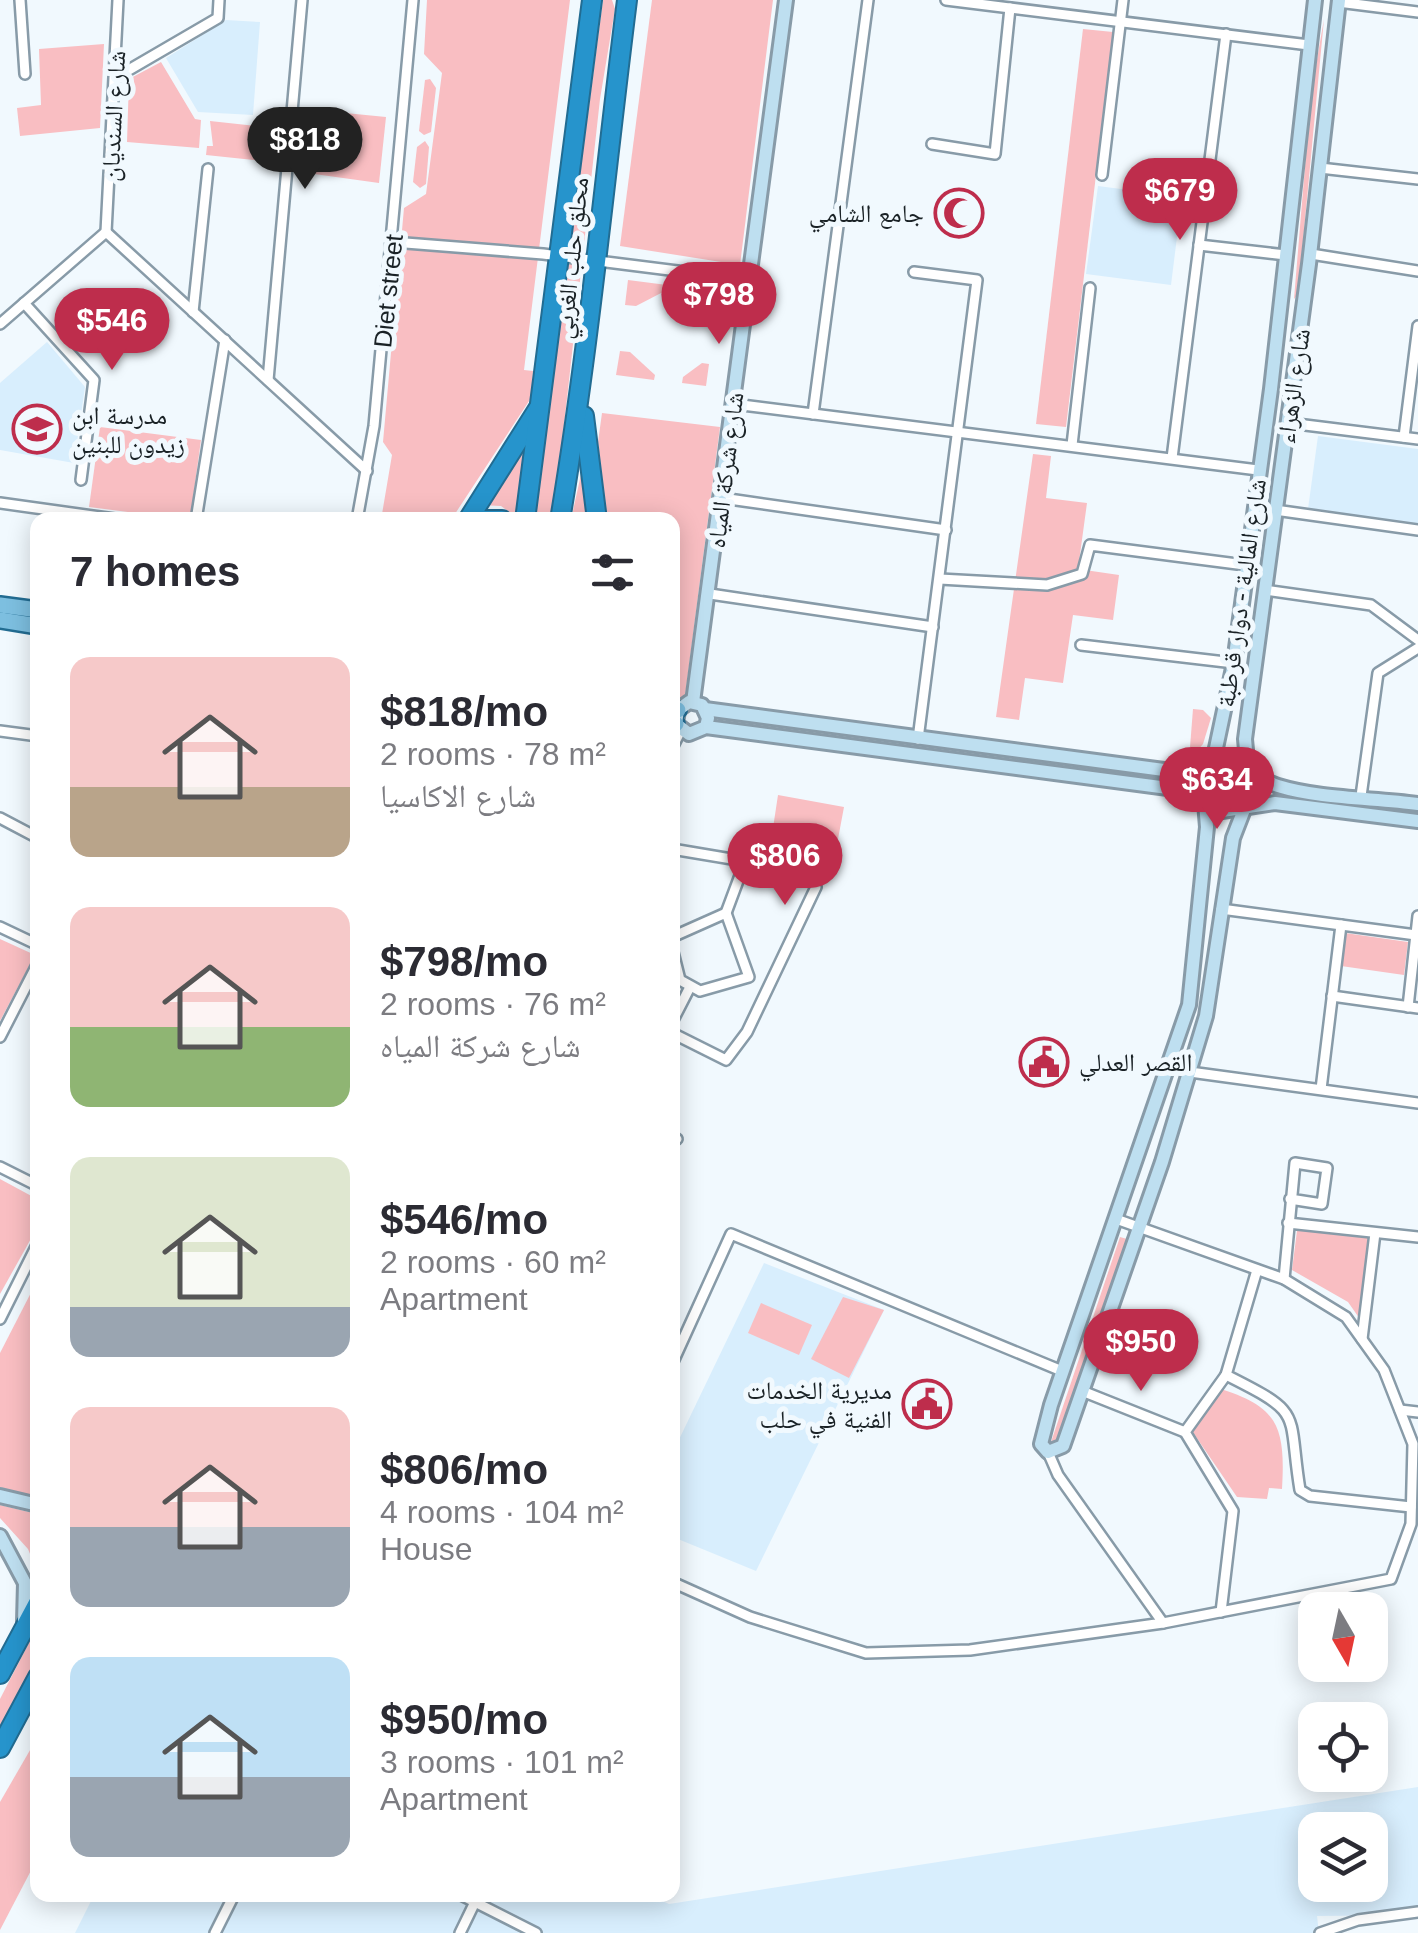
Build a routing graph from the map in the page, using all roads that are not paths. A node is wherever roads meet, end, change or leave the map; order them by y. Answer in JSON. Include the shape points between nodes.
{"nodes":[{"id":1,"x":20,"y":0,"type":"edge"},
{"id":2,"x":118,"y":0,"type":"edge"},
{"id":3,"x":219,"y":0,"type":"edge"},
{"id":4,"x":302,"y":0,"type":"edge"},
{"id":5,"x":413,"y":0,"type":"edge"},
{"id":6,"x":592,"y":0,"type":"edge"},
{"id":7,"x":627,"y":0,"type":"edge"},
{"id":8,"x":786,"y":0,"type":"edge"},
{"id":9,"x":868,"y":0,"type":"edge"},
{"id":10,"x":946,"y":0,"type":"edge"},
{"id":11,"x":1123,"y":0,"type":"edge"},
{"id":12,"x":1338,"y":5,"type":"edge"},
{"id":13,"x":1314,"y":6,"type":"edge"},
{"id":14,"x":1010,"y":8,"type":"junction"},
{"id":15,"x":1418,"y":12,"type":"edge"},
{"id":16,"x":1120,"y":21,"type":"junction"},
{"id":17,"x":1226,"y":34,"type":"junction"},
{"id":18,"x":1309,"y":44,"type":"junction"},
{"id":19,"x":25,"y":74,"type":"dead end"},
{"id":20,"x":115,"y":78,"type":"junction"},
{"id":21,"x":932,"y":144,"type":"dead end"},
{"id":22,"x":1320,"y":168,"type":"junction"},
{"id":23,"x":208,"y":169,"type":"dead end"},
{"id":24,"x":1102,"y":176,"type":"dead end"},
{"id":25,"x":1418,"y":179,"type":"edge"},
{"id":26,"x":106,"y":232,"type":"junction"},
{"id":27,"x":393,"y":242,"type":"junction"},
{"id":28,"x":1199,"y":245,"type":"junction"},
{"id":29,"x":1311,"y":254,"type":"junction"},
{"id":30,"x":1286,"y":255,"type":"junction"},
{"id":31,"x":559,"y":256,"type":"junction"},
{"id":32,"x":594,"y":260,"type":"junction"},
{"id":33,"x":1418,"y":270,"type":"edge"},
{"id":34,"x":914,"y":272,"type":"dead end"},
{"id":35,"x":749,"y":280,"type":"junction"},
{"id":36,"x":1090,"y":288,"type":"dead end"},
{"id":37,"x":24,"y":303,"type":"junction"},
{"id":38,"x":194,"y":312,"type":"junction"},
{"id":39,"x":1280,"y":312,"type":"junction"},
{"id":40,"x":1303,"y":315,"type":"junction"},
{"id":41,"x":0,"y":324,"type":"edge"},
{"id":42,"x":1418,"y":326,"type":"edge"},
{"id":43,"x":224,"y":340,"type":"junction"},
{"id":44,"x":268,"y":380,"type":"junction"},
{"id":45,"x":543,"y":400,"type":"junction"},
{"id":46,"x":582,"y":402,"type":"junction"},
{"id":47,"x":734,"y":404,"type":"junction"},
{"id":48,"x":813,"y":414,"type":"junction"},
{"id":49,"x":1289,"y":424,"type":"junction"},
{"id":50,"x":959,"y":432,"type":"junction"},
{"id":51,"x":1404,"y":437,"type":"junction"},
{"id":52,"x":1418,"y":439,"type":"edge"},
{"id":53,"x":1072,"y":446,"type":"junction"},
{"id":54,"x":1172,"y":458,"type":"junction"},
{"id":55,"x":1258,"y":470,"type":"junction"},
{"id":56,"x":367,"y":471,"type":"junction"},
{"id":57,"x":81,"y":480,"type":"dead end"},
{"id":58,"x":722,"y":498,"type":"junction"},
{"id":59,"x":0,"y":504,"type":"edge"},
{"id":60,"x":1275,"y":510,"type":"junction"},
{"id":61,"x":61,"y":512,"type":"edge"},
{"id":62,"x":197,"y":512,"type":"edge"},
{"id":63,"x":359,"y":512,"type":"edge"},
{"id":64,"x":473,"y":512,"type":"edge"},
{"id":65,"x":526,"y":512,"type":"edge"},
{"id":66,"x":561,"y":512,"type":"edge"},
{"id":67,"x":596,"y":512,"type":"edge"},
{"id":68,"x":946,"y":530,"type":"junction"},
{"id":69,"x":1418,"y":530,"type":"edge"},
{"id":70,"x":1245,"y":565,"type":"junction"},
{"id":71,"x":940,"y":579,"type":"junction"},
{"id":72,"x":1265,"y":590,"type":"junction"},
{"id":73,"x":710,"y":594,"type":"junction"},
{"id":74,"x":0,"y":604,"type":"edge"},
{"id":75,"x":30,"y":609,"type":"edge"},
{"id":76,"x":0,"y":620,"type":"edge"},
{"id":77,"x":30,"y":625,"type":"edge"},
{"id":78,"x":933,"y":627,"type":"junction"},
{"id":79,"x":1418,"y":640,"type":"edge"},
{"id":80,"x":1081,"y":645,"type":"dead end"},
{"id":81,"x":1418,"y":648,"type":"edge"},
{"id":82,"x":1234,"y":663,"type":"junction"},
{"id":83,"x":699,"y":705,"type":"junction"},
{"id":84,"x":680,"y":717,"type":"edge"},
{"id":85,"x":680,"y":722,"type":"edge"},
{"id":86,"x":706,"y":727,"type":"junction"},
{"id":87,"x":0,"y":731,"type":"edge"},
{"id":88,"x":30,"y":735,"type":"edge"},
{"id":89,"x":918,"y":739,"type":"junction"},
{"id":90,"x":1212,"y":767,"type":"junction"},
{"id":91,"x":1246,"y":772,"type":"junction"},
{"id":92,"x":1362,"y":796,"type":"junction"},
{"id":93,"x":1205,"y":799,"type":"junction"},
{"id":94,"x":1418,"y":804,"type":"edge"},
{"id":95,"x":1242,"y":806,"type":"junction"},
{"id":96,"x":0,"y":818,"type":"edge"},
{"id":97,"x":1418,"y":821,"type":"edge"},
{"id":98,"x":30,"y":834,"type":"edge"},
{"id":99,"x":807,"y":838,"type":"dead end"},
{"id":100,"x":680,"y":851,"type":"edge"},
{"id":101,"x":744,"y":862,"type":"junction"},
{"id":102,"x":809,"y":872,"type":"junction"},
{"id":103,"x":1221,"y":909,"type":"junction"},
{"id":104,"x":726,"y":913,"type":"junction"},
{"id":105,"x":1418,"y":916,"type":"edge"},
{"id":106,"x":1341,"y":925,"type":"junction"},
{"id":107,"x":0,"y":926,"type":"edge"},
{"id":108,"x":680,"y":934,"type":"edge"},
{"id":109,"x":1416,"y":936,"type":"edge"},
{"id":110,"x":30,"y":941,"type":"edge"},
{"id":111,"x":749,"y":977,"type":"junction"},
{"id":112,"x":30,"y":979,"type":"edge"},
{"id":113,"x":680,"y":983,"type":"edge"},
{"id":114,"x":770,"y":986,"type":"junction"},
{"id":115,"x":690,"y":987,"type":"junction"},
{"id":116,"x":1332,"y":996,"type":"junction"},
{"id":117,"x":680,"y":1006,"type":"edge"},
{"id":118,"x":1413,"y":1008,"type":"edge"},
{"id":119,"x":0,"y":1037,"type":"edge"},
{"id":120,"x":680,"y":1037,"type":"edge"},
{"id":121,"x":1190,"y":1072,"type":"junction"},
{"id":122,"x":1321,"y":1090,"type":"junction"},
{"id":123,"x":1418,"y":1103,"type":"edge"},
{"id":124,"x":0,"y":1167,"type":"edge"},
{"id":125,"x":30,"y":1182,"type":"edge"},
{"id":126,"x":1290,"y":1198,"type":"junction"},
{"id":127,"x":1116,"y":1219,"type":"junction"},
{"id":128,"x":1288,"y":1223,"type":"junction"},
{"id":129,"x":1139,"y":1227,"type":"junction"},
{"id":130,"x":1375,"y":1232,"type":"junction"},
{"id":131,"x":1418,"y":1237,"type":"edge"},
{"id":132,"x":30,"y":1259,"type":"edge"},
{"id":133,"x":1257,"y":1270,"type":"junction"},
{"id":134,"x":1284,"y":1279,"type":"junction"},
{"id":135,"x":0,"y":1319,"type":"edge"},
{"id":136,"x":1362,"y":1339,"type":"junction"},
{"id":137,"x":680,"y":1347,"type":"edge"},
{"id":138,"x":1062,"y":1371,"type":"junction"},
{"id":139,"x":1226,"y":1375,"type":"junction"},
{"id":140,"x":1082,"y":1391,"type":"junction"},
{"id":141,"x":1400,"y":1410,"type":"junction"},
{"id":142,"x":1418,"y":1412,"type":"edge"},
{"id":143,"x":1185,"y":1432,"type":"junction"},
{"id":144,"x":1048,"y":1452,"type":"junction"},
{"id":145,"x":0,"y":1496,"type":"edge"},
{"id":146,"x":30,"y":1504,"type":"edge"},
{"id":147,"x":1411,"y":1507,"type":"junction"},
{"id":148,"x":0,"y":1536,"type":"edge"},
{"id":149,"x":680,"y":1586,"type":"edge"},
{"id":150,"x":1221,"y":1612,"type":"junction"},
{"id":151,"x":30,"y":1616,"type":"edge"},
{"id":152,"x":1163,"y":1623,"type":"junction"},
{"id":153,"x":24,"y":1627,"type":"junction"},
{"id":154,"x":0,"y":1674,"type":"edge"},
{"id":155,"x":30,"y":1692,"type":"edge"},
{"id":156,"x":0,"y":1748,"type":"edge"},
{"id":157,"x":230,"y":1902,"type":"edge"},
{"id":158,"x":475,"y":1902,"type":"joint"},
{"id":159,"x":1418,"y":1912,"type":"edge"},
{"id":160,"x":215,"y":1933,"type":"edge"},
{"id":161,"x":460,"y":1933,"type":"edge"},
{"id":162,"x":536,"y":1933,"type":"edge"},
{"id":163,"x":1320,"y":1933,"type":"edge"}],
"edges":[{"from":1,"to":19,"type":"street"},
{"from":2,"to":20,"type":"street","name":"شارع السنديان"},
{"from":3,"to":20,"type":"street","via":[[218,18]]},
{"from":4,"to":44,"type":"street"},
{"from":5,"to":27,"type":"street","name":"Diet street"},
{"from":6,"to":31,"type":"highway","name":"محلق حلب الغربي"},
{"from":7,"to":32,"type":"highway","name":"محلق حلب الغربي"},
{"from":8,"to":35,"type":"main road","name":"شارع شركة المياه"},
{"from":9,"to":48,"type":"street"},
{"from":10,"to":14,"type":"street"},
{"from":11,"to":16,"type":"street"},
{"from":12,"to":13,"type":"main road"},
{"from":12,"to":15,"type":"street"},
{"from":12,"to":22,"type":"main road","name":"شارع الزهراء"},
{"from":13,"to":18,"type":"main road","name":"شارع المالية - دوار قرطبة"},
{"from":14,"to":16,"type":"street"},
{"from":14,"to":21,"type":"street","via":[[994,154]]},
{"from":16,"to":17,"type":"street"},
{"from":16,"to":24,"type":"street"},
{"from":17,"to":18,"type":"street"},
{"from":17,"to":28,"type":"street"},
{"from":18,"to":30,"type":"main road","name":"شارع المالية - دوار قرطبة"},
{"from":20,"to":26,"type":"street","name":"شارع السنديان"},
{"from":22,"to":25,"type":"street"},
{"from":22,"to":29,"type":"main road","name":"شارع الزهراء"},
{"from":23,"to":38,"type":"street"},
{"from":26,"to":37,"type":"street"},
{"from":26,"to":38,"type":"street"},
{"from":27,"to":31,"type":"street"},
{"from":27,"to":56,"type":"street","name":"Diet street"},
{"from":28,"to":30,"type":"street"},
{"from":28,"to":54,"type":"street"},
{"from":29,"to":33,"type":"street"},
{"from":29,"to":40,"type":"main road","name":"شارع الزهراء"},
{"from":30,"to":39,"type":"main road","name":"شارع المالية - دوار قرطبة"},
{"from":31,"to":32,"type":"street"},
{"from":31,"to":45,"type":"highway","name":"محلق حلب الغربي"},
{"from":32,"to":35,"type":"street"},
{"from":32,"to":46,"type":"highway","name":"محلق حلب الغربي"},
{"from":34,"to":50,"type":"street","via":[[977,280]]},
{"from":35,"to":47,"type":"main road","name":"شارع شركة المياه"},
{"from":36,"to":53,"type":"street"},
{"from":37,"to":41,"type":"street"},
{"from":37,"to":57,"type":"street","via":[[94,380]]},
{"from":38,"to":43,"type":"street"},
{"from":39,"to":40,"type":"main road"},
{"from":39,"to":55,"type":"main road","name":"شارع المالية - دوار قرطبة"},
{"from":40,"to":49,"type":"main road","name":"شارع الزهراء"},
{"from":42,"to":51,"type":"street"},
{"from":43,"to":44,"type":"street"},
{"from":43,"to":62,"type":"street"},
{"from":44,"to":56,"type":"street"},
{"from":45,"to":64,"type":"highway"},
{"from":45,"to":65,"type":"highway","name":"محلق حلب الغربي"},
{"from":46,"to":66,"type":"highway","name":"محلق حلب الغربي"},
{"from":46,"to":67,"type":"highway"},
{"from":47,"to":48,"type":"street"},
{"from":47,"to":58,"type":"main road","name":"شارع شركة المياه"},
{"from":48,"to":50,"type":"street"},
{"from":49,"to":51,"type":"street"},
{"from":49,"to":60,"type":"main road","name":"شارع الزهراء"},
{"from":50,"to":53,"type":"street"},
{"from":50,"to":68,"type":"street"},
{"from":51,"to":52,"type":"street"},
{"from":53,"to":54,"type":"street"},
{"from":54,"to":55,"type":"street"},
{"from":55,"to":70,"type":"main road","name":"شارع المالية - دوار قرطبة"},
{"from":56,"to":63,"type":"street","name":"Diet street"},
{"from":58,"to":68,"type":"street"},
{"from":58,"to":73,"type":"main road","name":"شارع شركة المياه"},
{"from":59,"to":61,"type":"street"},
{"from":60,"to":69,"type":"street"},
{"from":60,"to":72,"type":"main road","name":"شارع الزهراء"},
{"from":68,"to":71,"type":"street"},
{"from":70,"to":71,"type":"street","via":[[1090,545],[1082,574],[1046,585]]},
{"from":70,"to":82,"type":"main road","name":"شارع المالية - دوار قرطبة"},
{"from":71,"to":78,"type":"street"},
{"from":72,"to":79,"type":"street","via":[[1371,606]]},
{"from":72,"to":91,"type":"main road","name":"شارع الزهراء"},
{"from":73,"to":78,"type":"street"},
{"from":73,"to":83,"type":"main road","name":"شارع شركة المياه"},
{"from":74,"to":75,"type":"main road"},
{"from":76,"to":77,"type":"main road"},
{"from":78,"to":89,"type":"street"},
{"from":80,"to":82,"type":"street"},
{"from":81,"to":92,"type":"street","via":[[1378,673]]},
{"from":82,"to":90,"type":"main road","name":"شارع المالية - دوار قرطبة"},
{"from":83,"to":84,"type":"main road"},
{"from":83,"to":86,"type":"main road","name":"شارع شركة المياه"},
{"from":83,"to":89,"type":"main road"},
{"from":85,"to":86,"type":"main road","via":[[694,734]]},
{"from":86,"to":93,"type":"main road","via":[[1183,790]]},
{"from":87,"to":88,"type":"street"},
{"from":89,"to":90,"type":"main road","via":[[1180,772]]},
{"from":90,"to":91,"type":"main road","via":[[1226,762]]},
{"from":90,"to":93,"type":"main road","via":[[1204,778]]},
{"from":91,"to":92,"type":"main road","via":[[1280,786]]},
{"from":91,"to":95,"type":"main road","via":[[1252,786]]},
{"from":92,"to":94,"type":"main road"},
{"from":93,"to":95,"type":"main road","via":[[1222,811]]},
{"from":93,"to":127,"type":"main road","via":[[1189,1004]]},
{"from":95,"to":97,"type":"main road"},
{"from":95,"to":103,"type":"main road"},
{"from":96,"to":98,"type":"street"},
{"from":99,"to":102,"type":"street"},
{"from":100,"to":101,"type":"street"},
{"from":101,"to":102,"type":"street"},
{"from":101,"to":104,"type":"street"},
{"from":102,"to":114,"type":"street","via":[[816,887]]},
{"from":103,"to":106,"type":"street"},
{"from":103,"to":121,"type":"main road","via":[[1206,1016]]},
{"from":104,"to":108,"type":"street"},
{"from":104,"to":111,"type":"street"},
{"from":105,"to":109,"type":"street"},
{"from":106,"to":109,"type":"street"},
{"from":106,"to":116,"type":"street"},
{"from":107,"to":110,"type":"street"},
{"from":109,"to":118,"type":"street"},
{"from":111,"to":114,"type":"street"},
{"from":111,"to":115,"type":"street","via":[[700,991]]},
{"from":112,"to":119,"type":"street"},
{"from":113,"to":115,"type":"street"},
{"from":114,"to":120,"type":"street","via":[[726,1060]]},
{"from":115,"to":117,"type":"street"},
{"from":116,"to":118,"type":"street"},
{"from":116,"to":122,"type":"street"},
{"from":121,"to":122,"type":"street"},
{"from":121,"to":129,"type":"main road"},
{"from":122,"to":123,"type":"street"},
{"from":124,"to":125,"type":"street"},
{"from":126,"to":126,"type":"street","via":[[1294,1163],[1327,1168],[1322,1204]]},
{"from":126,"to":128,"type":"street"},
{"from":127,"to":129,"type":"street"},
{"from":127,"to":138,"type":"main road"},
{"from":128,"to":130,"type":"street"},
{"from":128,"to":134,"type":"street"},
{"from":129,"to":133,"type":"street"},
{"from":129,"to":140,"type":"main road"},
{"from":130,"to":131,"type":"street"},
{"from":130,"to":136,"type":"street"},
{"from":132,"to":135,"type":"street"},
{"from":133,"to":134,"type":"street"},
{"from":133,"to":139,"type":"street"},
{"from":134,"to":136,"type":"street","via":[[1346,1316]]},
{"from":136,"to":141,"type":"street"},
{"from":137,"to":138,"type":"street","via":[[732,1234]]},
{"from":138,"to":144,"type":"main road","via":[[1042,1435]]},
{"from":139,"to":143,"type":"street"},
{"from":139,"to":147,"type":"street","via":[[1283,1408],[1298,1444],[1303,1494]]},
{"from":140,"to":143,"type":"street"},
{"from":140,"to":144,"type":"main road","via":[[1063,1446]]},
{"from":141,"to":142,"type":"street"},
{"from":141,"to":147,"type":"street","via":[[1413,1444]]},
{"from":143,"to":150,"type":"street","via":[[1232,1512]]},
{"from":144,"to":152,"type":"street"},
{"from":145,"to":146,"type":"main road"},
{"from":147,"to":150,"type":"street","via":[[1391,1578]]},
{"from":148,"to":153,"type":"main road","via":[[25,1583]]},
{"from":149,"to":152,"type":"street","via":[[750,1617],[866,1653],[970,1650]]},
{"from":150,"to":152,"type":"street"},
{"from":151,"to":153,"type":"highway"},
{"from":153,"to":154,"type":"highway"},
{"from":155,"to":156,"type":"highway"},
{"from":157,"to":160,"type":"street"},
{"from":158,"to":161,"type":"street"},
{"from":158,"to":162,"type":"street"},
{"from":159,"to":163,"type":"street"}]}
